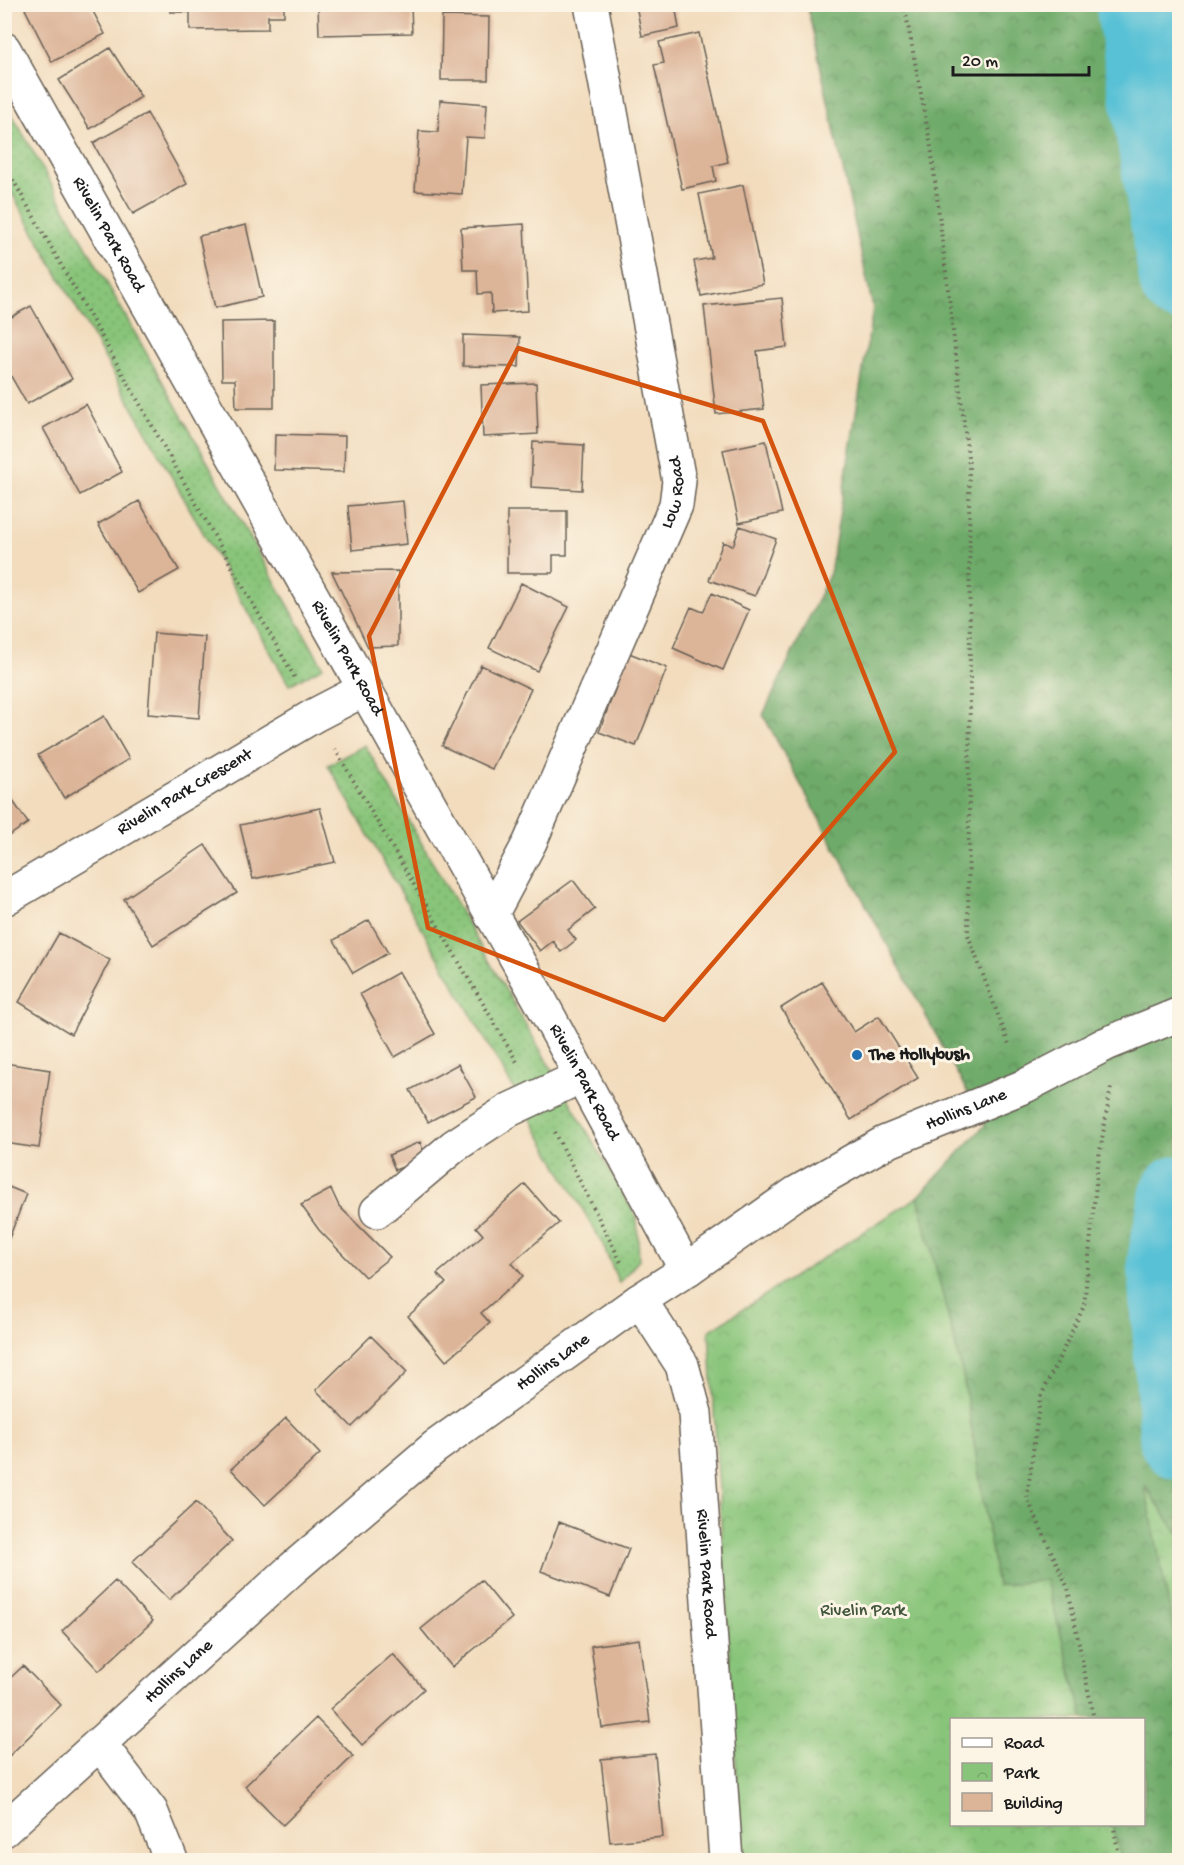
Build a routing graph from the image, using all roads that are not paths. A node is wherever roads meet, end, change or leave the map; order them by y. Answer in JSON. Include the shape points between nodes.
{"nodes":[{"id":1,"x":591,"y":4,"type":"edge"},
{"id":2,"x":4,"y":49,"type":"edge"},
{"id":3,"x":365,"y":688,"type":"junction"},
{"id":4,"x":4,"y":899,"type":"edge"},
{"id":5,"x":492,"y":915,"type":"junction"},
{"id":6,"x":1179,"y":1014,"type":"edge"},
{"id":7,"x":582,"y":1076,"type":"junction"},
{"id":8,"x":377,"y":1211,"type":"dead end"},
{"id":9,"x":688,"y":1269,"type":"junction"},
{"id":10,"x":640,"y":1300,"type":"junction"},
{"id":11,"x":100,"y":1744,"type":"junction"},
{"id":12,"x":4,"y":1830,"type":"edge"},
{"id":13,"x":171,"y":1860,"type":"edge"},
{"id":14,"x":726,"y":1860,"type":"edge"}],
"edges":[{"from":1,"to":5,"type":"street","name":"Low Road","via":[[679,481],[672,516],[530,842]]},
{"from":2,"to":3,"type":"street","name":"Rivelin Park Road"},
{"from":3,"to":4,"type":"street","name":"Rivelin Park Crescent"},
{"from":3,"to":5,"type":"street","name":"Rivelin Park Road"},
{"from":5,"to":7,"type":"street","name":"Rivelin Park Road"},
{"from":6,"to":9,"type":"street","name":"Hollins Lane","via":[[1106,1044],[1024,1086],[884,1143],[796,1193]]},
{"from":7,"to":8,"type":"street","via":[[509,1110],[454,1146]]},
{"from":7,"to":9,"type":"street","name":"Rivelin Park Road"},
{"from":9,"to":10,"type":"street","name":"Hollins Lane"},
{"from":10,"to":11,"type":"street","name":"Hollins Lane","via":[[435,1447],[293,1568]]},
{"from":10,"to":14,"type":"street","name":"Rivelin Park Road","via":[[682,1365],[695,1413]]},
{"from":11,"to":12,"type":"street","name":"Hollins Lane"},
{"from":11,"to":13,"type":"street","via":[[151,1811]]}]}
